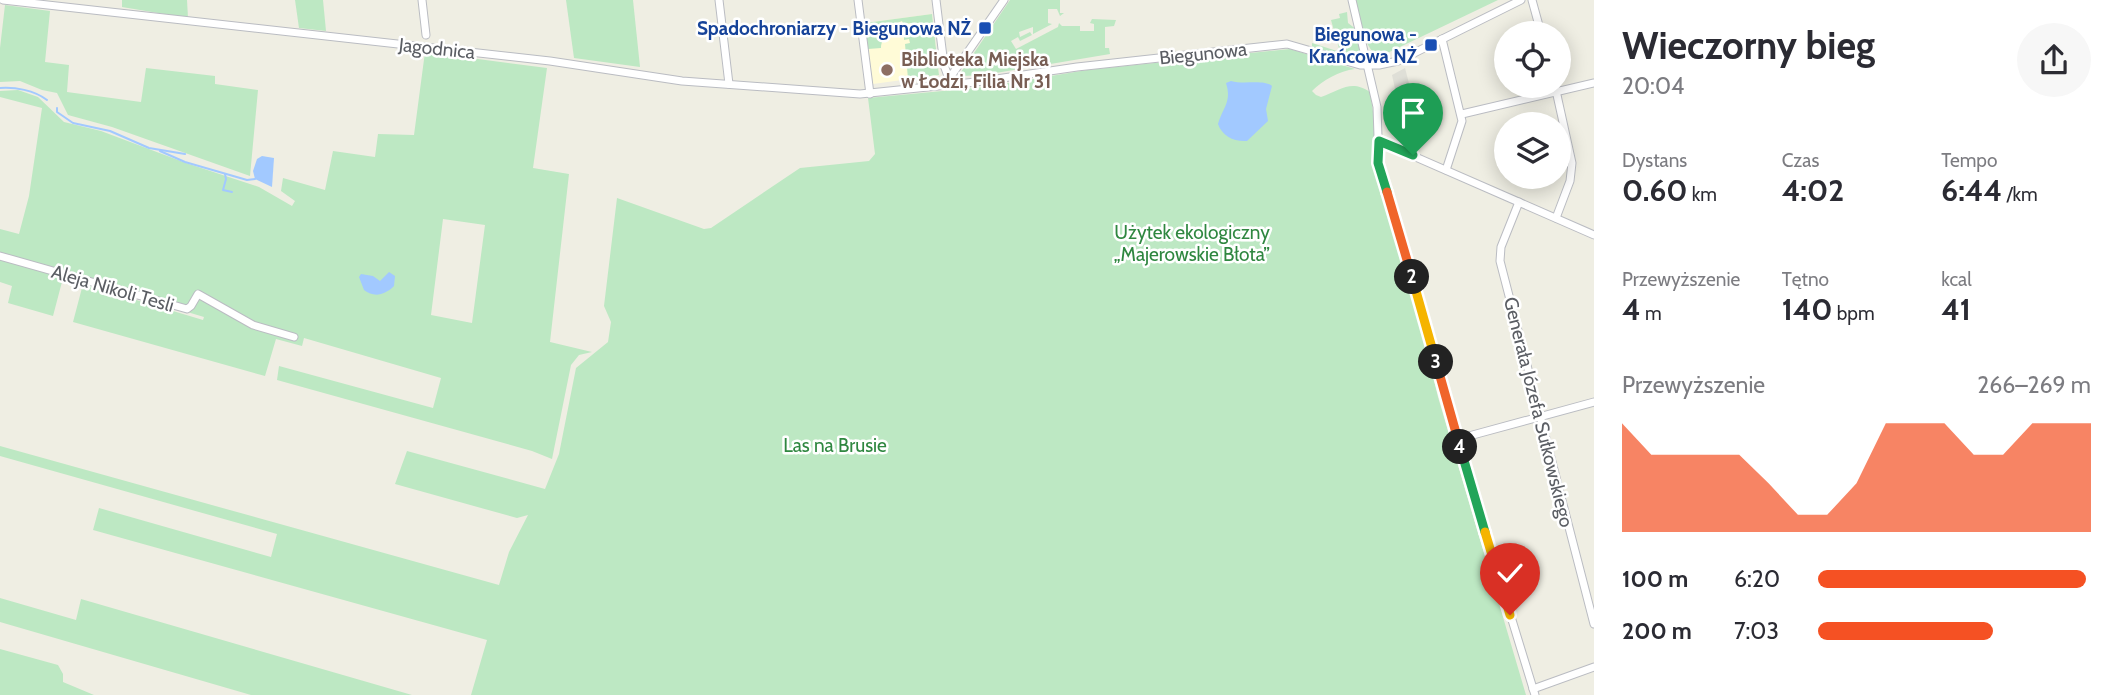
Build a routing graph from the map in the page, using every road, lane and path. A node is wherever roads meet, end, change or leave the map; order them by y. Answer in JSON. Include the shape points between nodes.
{"nodes":[{"id":1,"x":3,"y":0,"type":"edge"},
{"id":2,"x":422,"y":0,"type":"edge"},
{"id":3,"x":719,"y":0,"type":"edge"},
{"id":4,"x":858,"y":0,"type":"edge"},
{"id":5,"x":936,"y":0,"type":"edge"},
{"id":6,"x":995,"y":0,"type":"edge"},
{"id":7,"x":1004,"y":0,"type":"edge"},
{"id":8,"x":1352,"y":0,"type":"edge"},
{"id":9,"x":1521,"y":0,"type":"edge"},
{"id":10,"x":1532,"y":0,"type":"edge"},
{"id":11,"x":998,"y":9,"type":"junction"},
{"id":12,"x":1538,"y":21,"type":"edge"},
{"id":13,"x":426,"y":35,"type":"dead end"},
{"id":14,"x":1442,"y":39,"type":"junction"},
{"id":15,"x":1367,"y":66,"type":"junction"},
{"id":16,"x":950,"y":81,"type":"junction"},
{"id":17,"x":1594,"y":83,"type":"edge"},
{"id":18,"x":729,"y":84,"type":"junction"},
{"id":19,"x":1571,"y":87,"type":"edge"},
{"id":20,"x":870,"y":94,"type":"junction"},
{"id":21,"x":1522,"y":98,"type":"edge"},
{"id":22,"x":1558,"y":98,"type":"edge"},
{"id":23,"x":1462,"y":114,"type":"junction"},
{"id":24,"x":1379,"y":141,"type":"junction"},
{"id":25,"x":1446,"y":170,"type":"junction"},
{"id":26,"x":1519,"y":202,"type":"junction"},
{"id":27,"x":1556,"y":218,"type":"junction"},
{"id":28,"x":1594,"y":235,"type":"edge"},
{"id":29,"x":0,"y":256,"type":"edge"},
{"id":30,"x":294,"y":337,"type":"dead end"},
{"id":31,"x":1594,"y":402,"type":"edge"},
{"id":32,"x":1540,"y":416,"type":"junction"},
{"id":33,"x":1458,"y":439,"type":"junction"},
{"id":34,"x":1594,"y":624,"type":"edge"},
{"id":35,"x":1594,"y":667,"type":"edge"},
{"id":36,"x":1534,"y":692,"type":"edge"}],
"edges":[{"from":1,"to":18,"type":"street","name":"Jagodnica"},
{"from":2,"to":13,"type":"street"},
{"from":3,"to":18,"type":"street"},
{"from":4,"to":20,"type":"street"},
{"from":5,"to":16,"type":"street"},
{"from":6,"to":11,"type":"street"},
{"from":7,"to":11,"type":"street"},
{"from":8,"to":15,"type":"street"},
{"from":9,"to":14,"type":"street","name":"Biegunowa"},
{"from":10,"to":12,"type":"street"},
{"from":11,"to":16,"type":"street"},
{"from":14,"to":15,"type":"street","name":"Biegunowa","via":[[1398,61]]},
{"from":14,"to":23,"type":"street"},
{"from":15,"to":16,"type":"street","name":"Biegunowa","via":[[1287,44],[988,81]]},
{"from":15,"to":24,"type":"street"},
{"from":16,"to":20,"type":"street","name":"Biegunowa"},
{"from":17,"to":19,"type":"street"},
{"from":18,"to":20,"type":"street","name":"Jagodnica"},
{"from":21,"to":23,"type":"street"},
{"from":22,"to":27,"type":"street","via":[[1572,163]]},
{"from":23,"to":25,"type":"street"},
{"from":24,"to":25,"type":"street"},
{"from":24,"to":33,"type":"street","via":[[1379,166]]},
{"from":25,"to":26,"type":"street"},
{"from":26,"to":27,"type":"street"},
{"from":26,"to":32,"type":"street","name":"Generała Józefa Sułkowskiego","via":[[1500,261]]},
{"from":27,"to":28,"type":"street"},
{"from":29,"to":30,"type":"street","name":"Aleja Nikoli Tesli","via":[[187,309],[198,294],[253,325]]},
{"from":31,"to":32,"type":"street"},
{"from":32,"to":33,"type":"street"},
{"from":32,"to":34,"type":"street","name":"Generała Józefa Sułkowskiego"},
{"from":33,"to":36,"type":"street"},
{"from":35,"to":36,"type":"street"}]}
